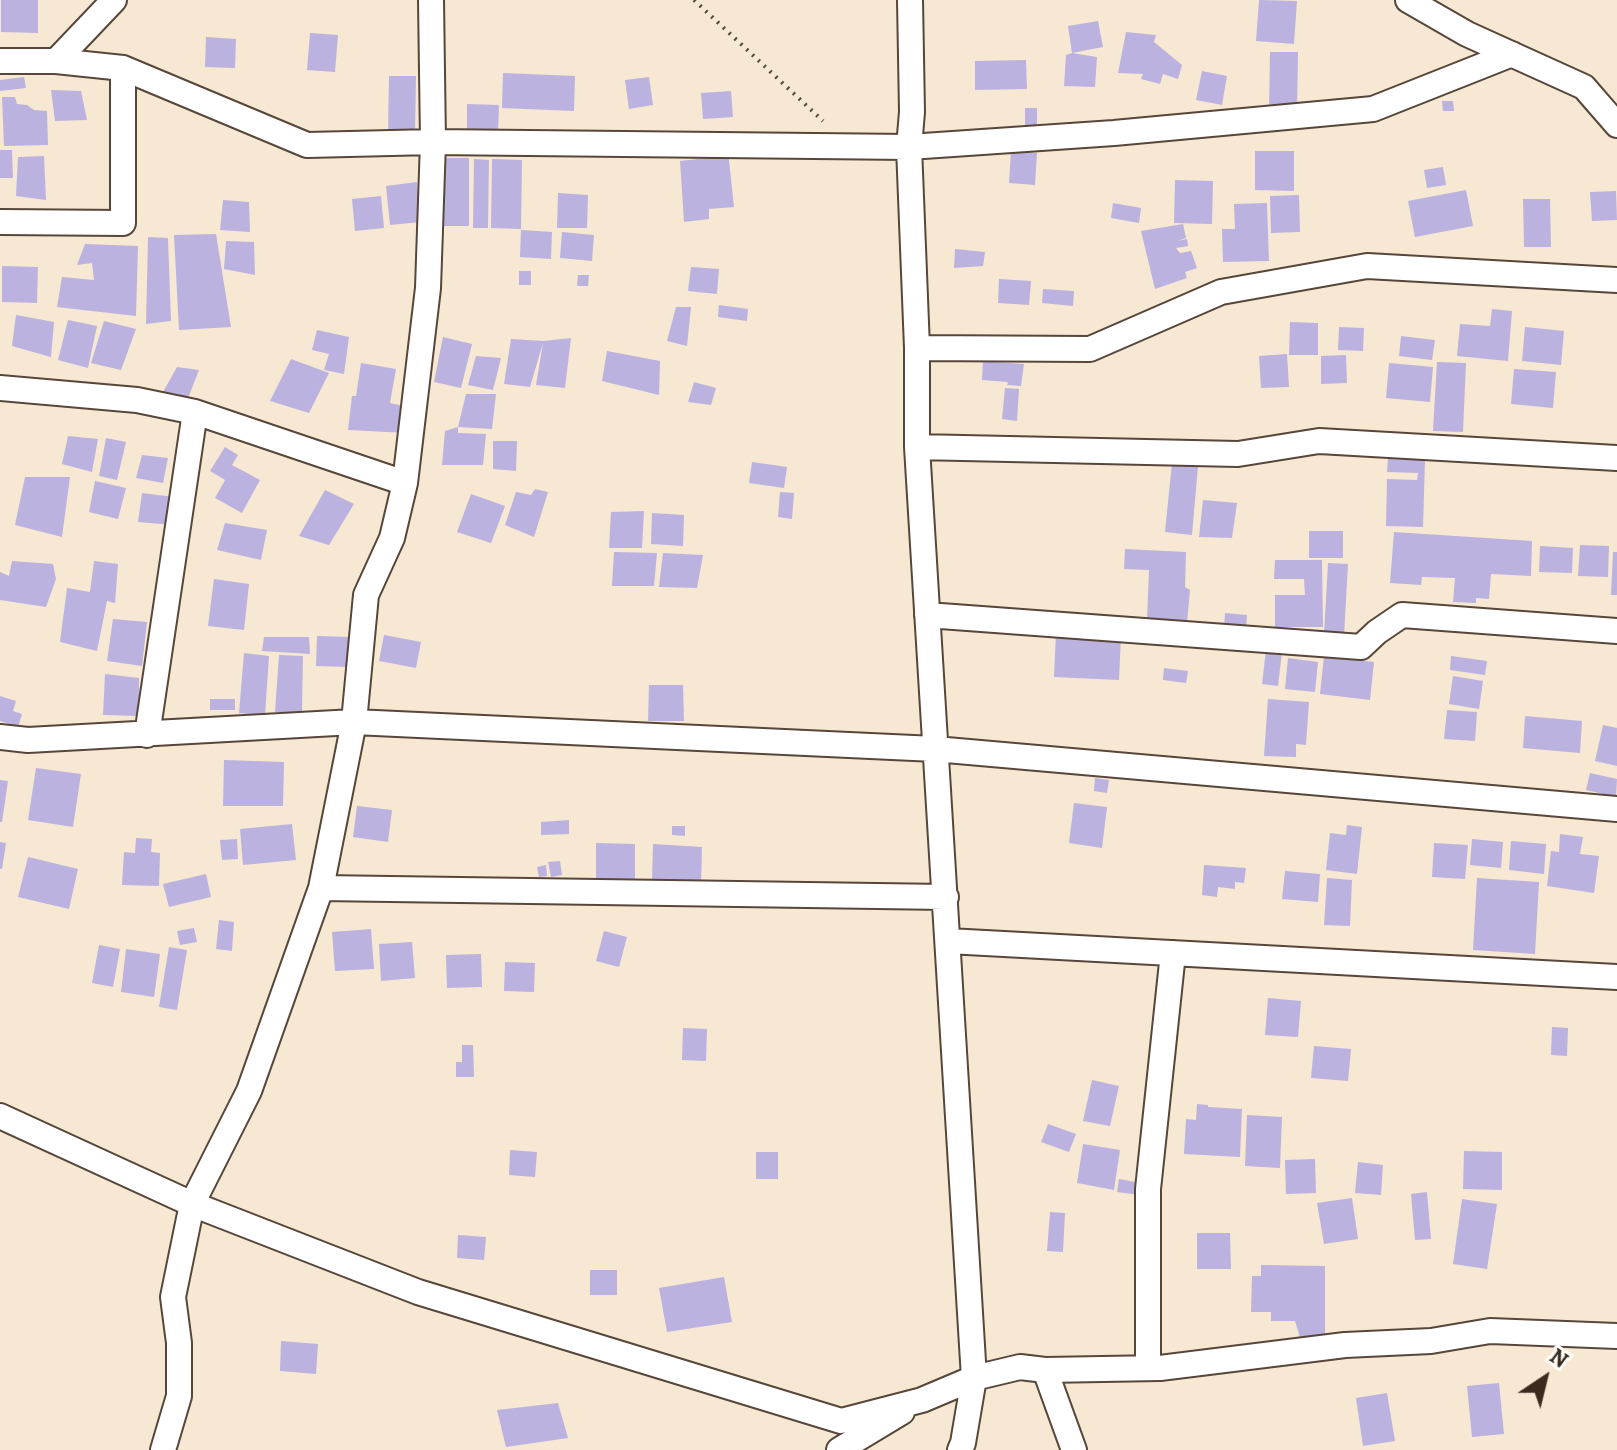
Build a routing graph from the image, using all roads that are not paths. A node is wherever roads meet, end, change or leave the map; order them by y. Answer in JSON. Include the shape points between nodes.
{"nodes":[{"id":1,"x":114,"y":0,"type":"edge"},
{"id":2,"x":431,"y":0,"type":"edge"},
{"id":3,"x":910,"y":0,"type":"edge"},
{"id":4,"x":1411,"y":1,"type":"edge"},
{"id":5,"x":1512,"y":54,"type":"junction"},
{"id":6,"x":0,"y":61,"type":"edge"},
{"id":7,"x":56,"y":61,"type":"junction"},
{"id":8,"x":123,"y":68,"type":"junction"},
{"id":9,"x":1617,"y":125,"type":"edge"},
{"id":10,"x":433,"y":142,"type":"junction"},
{"id":11,"x":909,"y":147,"type":"junction"},
{"id":12,"x":0,"y":222,"type":"edge"},
{"id":13,"x":1617,"y":280,"type":"edge"},
{"id":14,"x":917,"y":348,"type":"junction"},
{"id":15,"x":0,"y":388,"type":"edge"},
{"id":16,"x":195,"y":412,"type":"junction"},
{"id":17,"x":917,"y":447,"type":"junction"},
{"id":18,"x":1617,"y":458,"type":"edge"},
{"id":19,"x":405,"y":483,"type":"junction"},
{"id":20,"x":927,"y":615,"type":"junction"},
{"id":21,"x":1617,"y":631,"type":"edge"},
{"id":22,"x":354,"y":722,"type":"junction"},
{"id":23,"x":147,"y":735,"type":"junction"},
{"id":24,"x":0,"y":737,"type":"edge"},
{"id":25,"x":935,"y":749,"type":"junction"},
{"id":26,"x":1617,"y":809,"type":"edge"},
{"id":27,"x":321,"y":888,"type":"junction"},
{"id":28,"x":946,"y":897,"type":"junction"},
{"id":29,"x":948,"y":941,"type":"junction"},
{"id":30,"x":1173,"y":953,"type":"junction"},
{"id":31,"x":1617,"y":977,"type":"edge"},
{"id":32,"x":0,"y":1116,"type":"edge"},
{"id":33,"x":192,"y":1204,"type":"junction"},
{"id":34,"x":1616,"y":1331,"type":"edge"},
{"id":35,"x":1148,"y":1368,"type":"junction"},
{"id":36,"x":1045,"y":1370,"type":"junction"},
{"id":37,"x":974,"y":1378,"type":"junction"},
{"id":38,"x":922,"y":1400,"type":"junction"},
{"id":39,"x":163,"y":1450,"type":"edge"},
{"id":40,"x":839,"y":1450,"type":"edge"},
{"id":41,"x":960,"y":1450,"type":"edge"},
{"id":42,"x":1074,"y":1450,"type":"edge"}],
"edges":[{"from":1,"to":7,"type":"street"},
{"from":2,"to":10,"type":"street"},
{"from":3,"to":11,"type":"street"},
{"from":4,"to":5,"type":"street"},
{"from":5,"to":9,"type":"street","via":[[1584,87]]},
{"from":5,"to":11,"type":"street","via":[[1373,109]]},
{"from":6,"to":7,"type":"street"},
{"from":7,"to":8,"type":"street"},
{"from":8,"to":10,"type":"street","via":[[307,145]]},
{"from":8,"to":12,"type":"street","via":[[123,223]]},
{"from":10,"to":11,"type":"street"},
{"from":10,"to":19,"type":"street","via":[[428,288]]},
{"from":11,"to":14,"type":"street"},
{"from":13,"to":14,"type":"street","via":[[1367,266],[1221,292],[1090,349]]},
{"from":14,"to":17,"type":"street"},
{"from":15,"to":16,"type":"street","via":[[137,400]]},
{"from":16,"to":19,"type":"street"},
{"from":16,"to":23,"type":"street"},
{"from":17,"to":18,"type":"street","via":[[1238,454],[1319,441]]},
{"from":17,"to":20,"type":"street"},
{"from":19,"to":22,"type":"street","via":[[392,538],[366,595]]},
{"from":20,"to":21,"type":"street","via":[[1361,647],[1402,615]]},
{"from":20,"to":25,"type":"street"},
{"from":22,"to":23,"type":"street"},
{"from":22,"to":25,"type":"street"},
{"from":22,"to":27,"type":"street"},
{"from":23,"to":24,"type":"street"},
{"from":25,"to":26,"type":"street"},
{"from":25,"to":28,"type":"street"},
{"from":27,"to":28,"type":"street"},
{"from":27,"to":33,"type":"street","via":[[249,1091]]},
{"from":28,"to":29,"type":"street"},
{"from":29,"to":30,"type":"street"},
{"from":29,"to":37,"type":"street"},
{"from":30,"to":31,"type":"street"},
{"from":30,"to":35,"type":"street","via":[[1148,1189]]},
{"from":32,"to":33,"type":"street"},
{"from":33,"to":38,"type":"street","via":[[418,1292],[841,1421]]},
{"from":33,"to":39,"type":"street","via":[[173,1297],[179,1396]]},
{"from":34,"to":35,"type":"street","via":[[1490,1331]]},
{"from":35,"to":36,"type":"street"},
{"from":36,"to":37,"type":"street","via":[[1020,1367]]},
{"from":36,"to":42,"type":"street"},
{"from":37,"to":38,"type":"street"},
{"from":37,"to":41,"type":"street"},
{"from":38,"to":40,"type":"street"}]}
